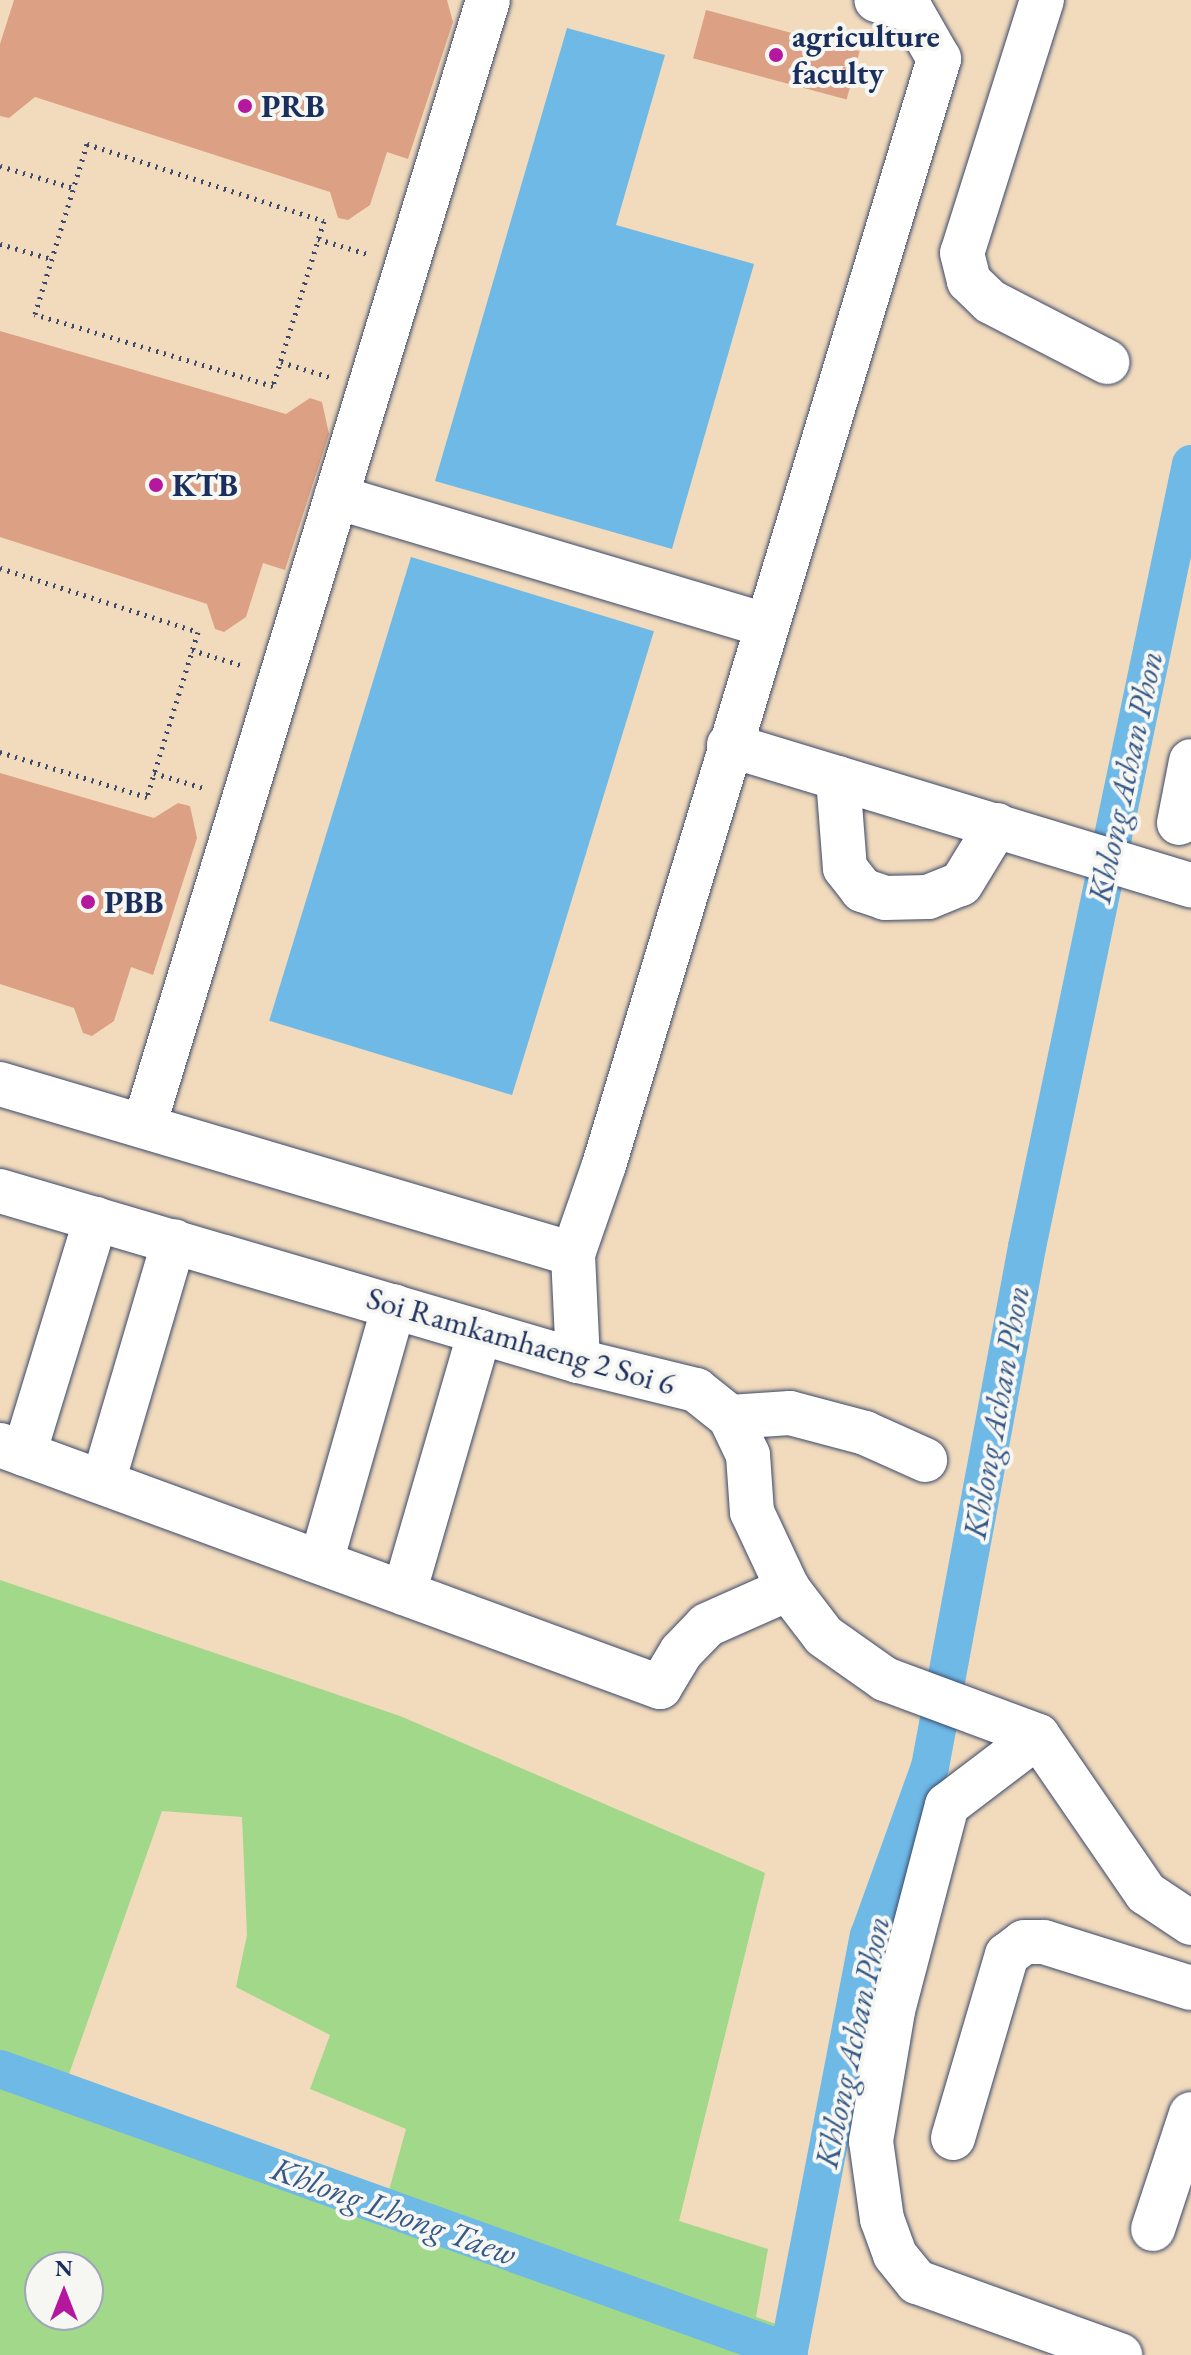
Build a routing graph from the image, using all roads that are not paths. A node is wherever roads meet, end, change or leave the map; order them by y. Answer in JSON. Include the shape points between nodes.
{"nodes":[{"id":1,"x":488,"y":0,"type":"edge"},
{"id":2,"x":876,"y":0,"type":"edge"},
{"id":3,"x":1042,"y":0,"type":"edge"},
{"id":4,"x":1107,"y":362,"type":"dead end"},
{"id":5,"x":336,"y":497,"type":"junction"},
{"id":6,"x":766,"y":625,"type":"junction"},
{"id":7,"x":729,"y":745,"type":"junction"},
{"id":8,"x":1191,"y":763,"type":"edge"},
{"id":9,"x":838,"y":778,"type":"junction"},
{"id":10,"x":1179,"y":823,"type":"dead end"},
{"id":11,"x":997,"y":825,"type":"junction"},
{"id":12,"x":1179,"y":881,"type":"edge"},
{"id":13,"x":0,"y":1084,"type":"edge"},
{"id":14,"x":144,"y":1126,"type":"junction"},
{"id":15,"x":0,"y":1191,"type":"edge"},
{"id":16,"x":96,"y":1219,"type":"junction"},
{"id":17,"x":174,"y":1241,"type":"junction"},
{"id":18,"x":573,"y":1254,"type":"junction"},
{"id":19,"x":394,"y":1306,"type":"junction"},
{"id":20,"x":480,"y":1332,"type":"junction"},
{"id":21,"x":578,"y":1361,"type":"junction"},
{"id":22,"x":730,"y":1417,"type":"junction"},
{"id":23,"x":12,"y":1449,"type":"edge"},
{"id":24,"x":925,"y":1460,"type":"dead end"},
{"id":25,"x":103,"y":1482,"type":"junction"},
{"id":26,"x":321,"y":1562,"type":"junction"},
{"id":27,"x":788,"y":1589,"type":"junction"},
{"id":28,"x":404,"y":1593,"type":"junction"},
{"id":29,"x":1038,"y":1736,"type":"junction"},
{"id":30,"x":1191,"y":1923,"type":"edge"},
{"id":31,"x":1191,"y":1988,"type":"edge"},
{"id":32,"x":1191,"y":2114,"type":"edge"},
{"id":33,"x":953,"y":2138,"type":"dead end"},
{"id":34,"x":1153,"y":2229,"type":"dead end"},
{"id":35,"x":1120,"y":2355,"type":"edge"}],
"edges":[{"from":1,"to":5,"type":"street"},
{"from":2,"to":6,"type":"street","via":[[911,10],[939,59]]},
{"from":3,"to":4,"type":"street","via":[[962,253],[969,281],[991,302]]},
{"from":5,"to":6,"type":"street"},
{"from":5,"to":14,"type":"street"},
{"from":6,"to":7,"type":"street"},
{"from":7,"to":9,"type":"street"},
{"from":7,"to":18,"type":"street"},
{"from":8,"to":10,"type":"street"},
{"from":9,"to":11,"type":"street"},
{"from":9,"to":11,"type":"street","via":[[845,868],[862,890],[885,898],[928,897],[961,884]]},
{"from":11,"to":12,"type":"street"},
{"from":13,"to":14,"type":"street"},
{"from":14,"to":18,"type":"street"},
{"from":15,"to":16,"type":"street","name":"Soi Ramkamhaeng 2 Soi 6"},
{"from":16,"to":17,"type":"street","name":"Soi Ramkamhaeng 2 Soi 6"},
{"from":16,"to":23,"type":"street"},
{"from":17,"to":19,"type":"street","name":"Soi Ramkamhaeng 2 Soi 6"},
{"from":17,"to":25,"type":"street"},
{"from":18,"to":21,"type":"street"},
{"from":19,"to":20,"type":"street","name":"Soi Ramkamhaeng 2 Soi 6"},
{"from":19,"to":26,"type":"street"},
{"from":20,"to":21,"type":"street","name":"Soi Ramkamhaeng 2 Soi 6"},
{"from":20,"to":28,"type":"street"},
{"from":21,"to":22,"type":"street","name":"Soi Ramkamhaeng 2 Soi 6","via":[[696,1390]]},
{"from":22,"to":24,"type":"street","via":[[790,1413],[865,1433]]},
{"from":22,"to":27,"type":"street","name":"Soi Ramkamhaeng 2 Soi 6","via":[[748,1455],[752,1512]]},
{"from":23,"to":25,"type":"street"},
{"from":25,"to":26,"type":"street"},
{"from":26,"to":28,"type":"street"},
{"from":27,"to":28,"type":"street","via":[[707,1625],[681,1652],[660,1687]]},
{"from":27,"to":29,"type":"street","name":"Soi Ramkamhaeng 2 Soi 6","via":[[824,1636],[885,1679]]},
{"from":29,"to":30,"type":"street","via":[[1146,1893]]},
{"from":29,"to":35,"type":"street","via":[[947,1805],[893,2011],[871,2141],[882,2219],[895,2255],[917,2282]]},
{"from":31,"to":33,"type":"street","via":[[1044,1942],[1024,1942],[1007,1955]]},
{"from":32,"to":34,"type":"street"}]}
